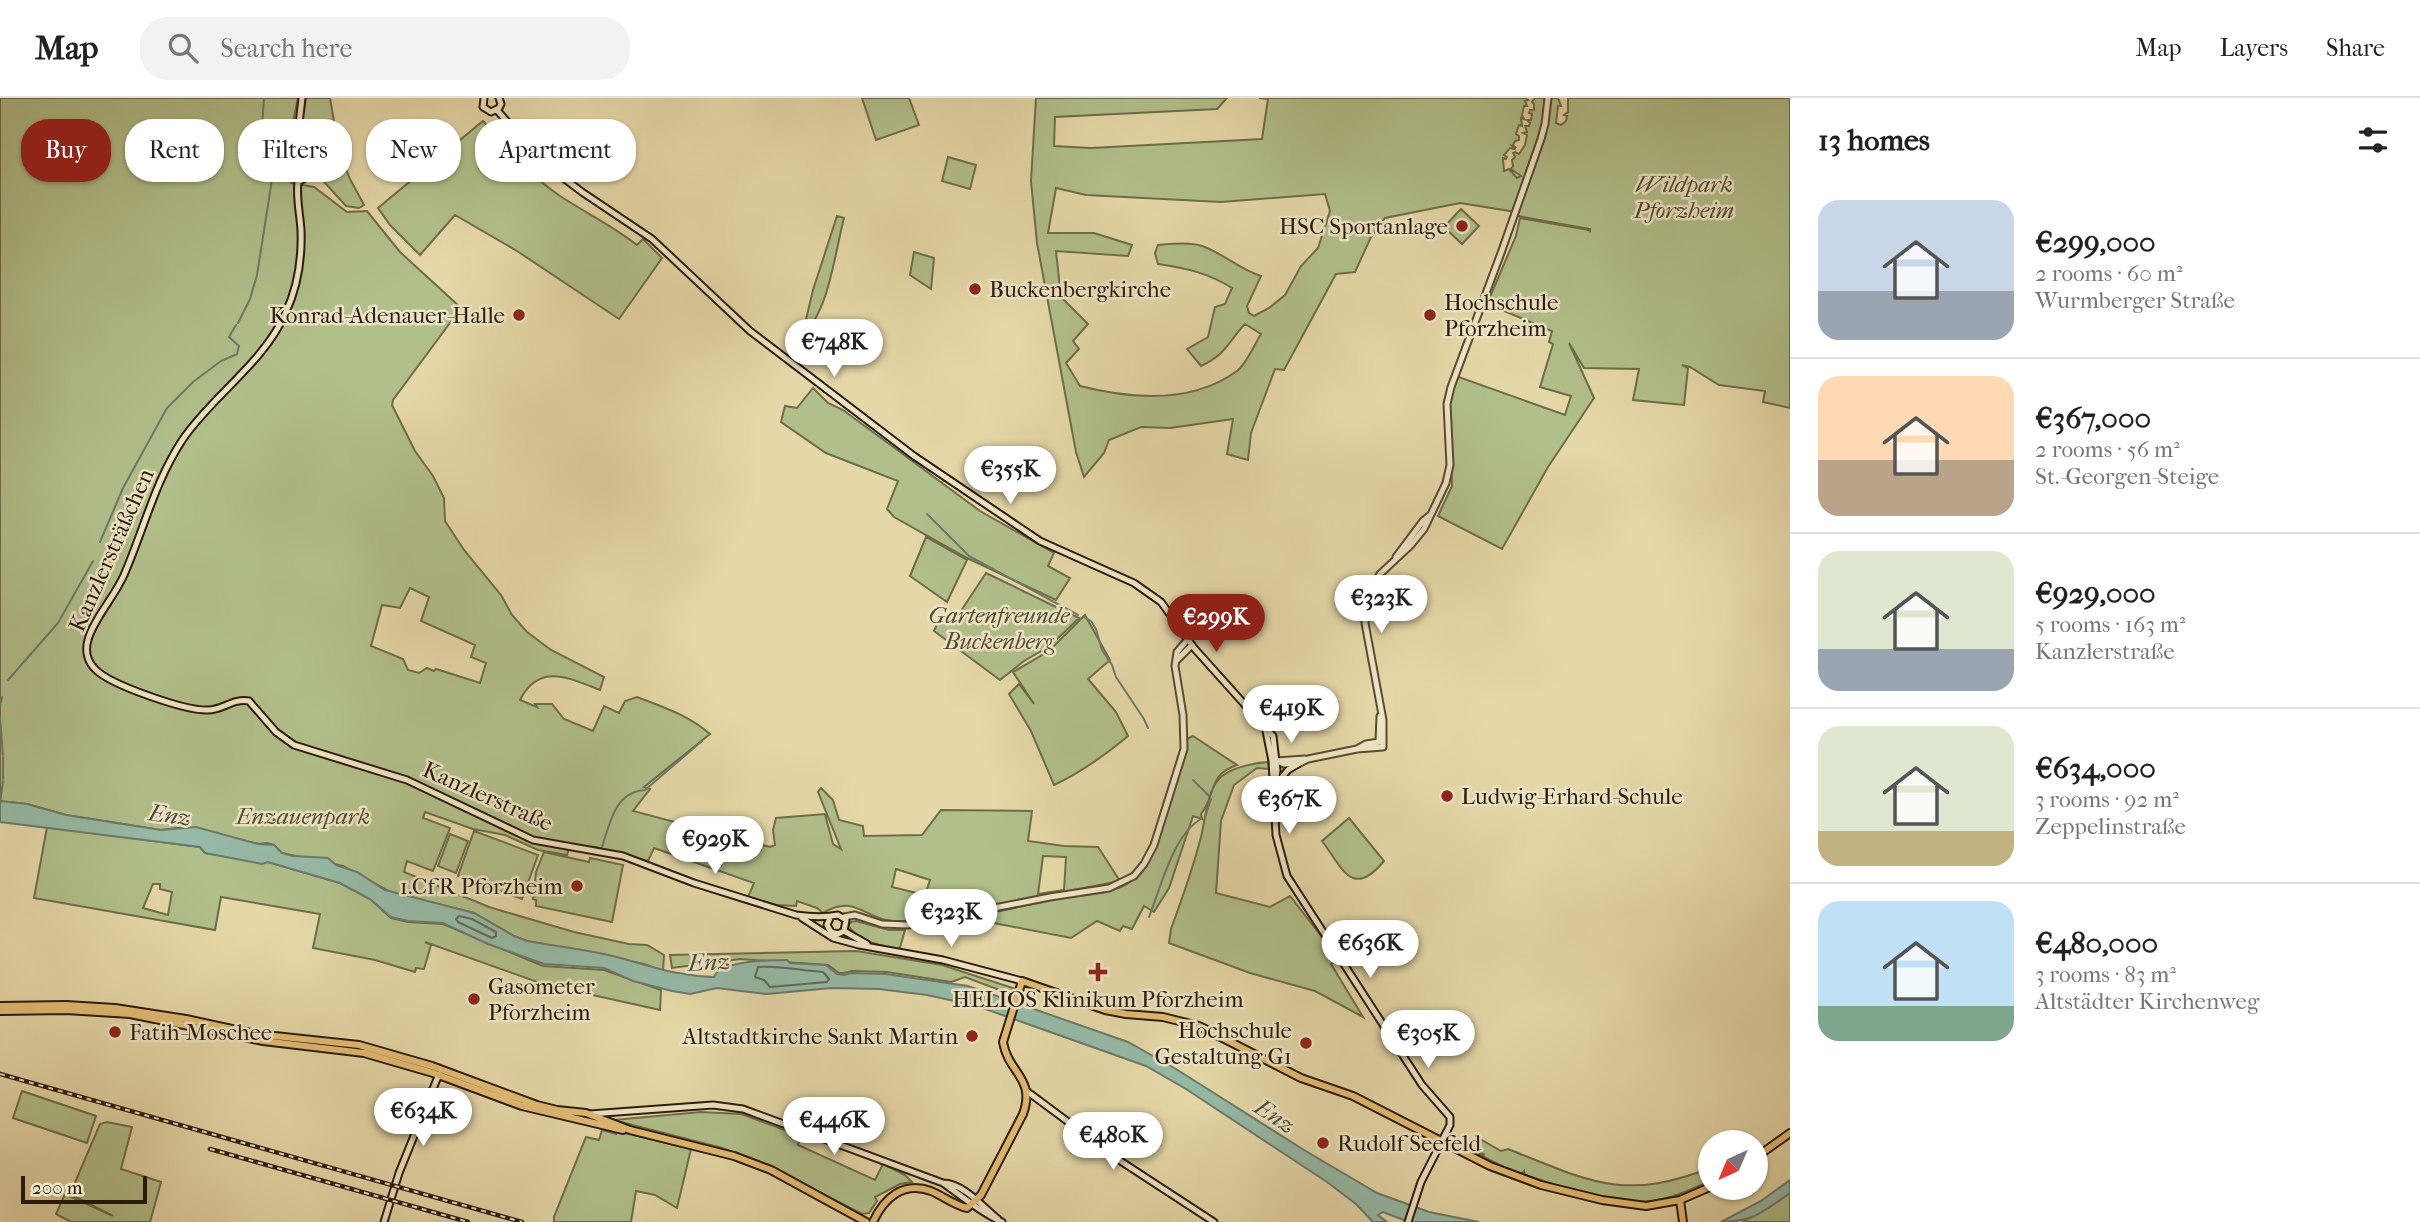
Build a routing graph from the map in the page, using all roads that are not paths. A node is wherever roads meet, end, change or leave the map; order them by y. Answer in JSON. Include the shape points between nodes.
{"nodes":[{"id":1,"x":302,"y":98,"type":"edge"},
{"id":2,"x":484,"y":98,"type":"edge"},
{"id":3,"x":499,"y":98,"type":"edge"},
{"id":4,"x":1548,"y":98,"type":"edge"},
{"id":5,"x":497,"y":110,"type":"junction"},
{"id":6,"x":1190,"y":642,"type":"junction"},
{"id":7,"x":1381,"y":710,"type":"junction"},
{"id":8,"x":288,"y":741,"type":"joint"},
{"id":9,"x":1357,"y":748,"type":"junction"},
{"id":10,"x":1308,"y":759,"type":"junction"},
{"id":11,"x":1274,"y":761,"type":"junction"},
{"id":12,"x":1298,"y":764,"type":"junction"},
{"id":13,"x":1277,"y":785,"type":"junction"},
{"id":14,"x":1274,"y":795,"type":"junction"},
{"id":15,"x":796,"y":915,"type":"junction"},
{"id":16,"x":812,"y":918,"type":"junction"},
{"id":17,"x":830,"y":918,"type":"junction"},
{"id":18,"x":844,"y":918,"type":"junction"},
{"id":19,"x":827,"y":925,"type":"junction"},
{"id":20,"x":845,"y":931,"type":"junction"},
{"id":21,"x":873,"y":947,"type":"junction"},
{"id":22,"x":1021,"y":986,"type":"junction"},
{"id":23,"x":0,"y":1009,"type":"edge"},
{"id":24,"x":440,"y":1072,"type":"junction"},
{"id":25,"x":1028,"y":1092,"type":"junction"},
{"id":26,"x":590,"y":1114,"type":"junction"},
{"id":27,"x":601,"y":1119,"type":"junction"},
{"id":28,"x":576,"y":1120,"type":"junction"},
{"id":29,"x":1790,"y":1133,"type":"edge"},
{"id":30,"x":1443,"y":1141,"type":"junction"},
{"id":31,"x":1768,"y":1149,"type":"edge"},
{"id":32,"x":1698,"y":1192,"type":"edge"},
{"id":33,"x":1680,"y":1200,"type":"junction"},
{"id":34,"x":974,"y":1202,"type":"junction"},
{"id":35,"x":1683,"y":1220,"type":"edge"},
{"id":36,"x":1000,"y":1221,"type":"edge"},
{"id":37,"x":384,"y":1222,"type":"edge"},
{"id":38,"x":866,"y":1222,"type":"edge"},
{"id":39,"x":873,"y":1222,"type":"edge"},
{"id":40,"x":1214,"y":1222,"type":"edge"},
{"id":41,"x":1408,"y":1222,"type":"edge"}],
"edges":[{"from":1,"to":8,"type":"main road","name":"Kanzlersträßchen","via":[[296,150],[298,171],[306,176],[298,182],[300,256],[294,291],[262,351],[205,411],[173,455],[120,583],[91,632],[87,650],[92,665],[105,677],[162,699],[209,710],[249,701]]},
{"from":2,"to":5,"type":"main road","via":[[485,109]]},
{"from":3,"to":5,"type":"main road"},
{"from":4,"to":7,"type":"main road","via":[[1541,139],[1451,387],[1447,404],[1449,474],[1420,534],[1372,586],[1366,607]]},
{"from":5,"to":6,"type":"main road","via":[[541,161],[652,239],[785,359],[993,510],[1048,545],[1154,595]]},
{"from":6,"to":11,"type":"main road","via":[[1264,726]]},
{"from":6,"to":18,"type":"main road","name":"Kanzlerstraße","via":[[1180,646],[1175,672],[1184,749],[1154,845],[1129,880],[1109,888],[908,925],[882,924],[855,915]]},
{"from":7,"to":9,"type":"main road","via":[[1379,742]]},
{"from":7,"to":9,"type":"main road","via":[[1383,747]]},
{"from":8,"to":15,"type":"main road","name":"Kanzlerstraße","via":[[407,780],[533,840],[623,856]]},
{"from":9,"to":10,"type":"main road"},
{"from":10,"to":11,"type":"main road"},
{"from":10,"to":12,"type":"main road"},
{"from":11,"to":12,"type":"main road"},
{"from":11,"to":13,"type":"main road"},
{"from":11,"to":14,"type":"main road"},
{"from":12,"to":13,"type":"main road","via":[[1284,773]]},
{"from":13,"to":14,"type":"main road"},
{"from":14,"to":30,"type":"main road","via":[[1276,835],[1287,876],[1422,1085],[1448,1113]]},
{"from":15,"to":16,"type":"main road","name":"Kanzlerstraße"},
{"from":15,"to":21,"type":"main road","name":"Kanzlerstraße","via":[[833,938]]},
{"from":16,"to":17,"type":"main road","name":"Kanzlerstraße"},
{"from":16,"to":19,"type":"main road","name":"Kanzlerstraße"},
{"from":17,"to":18,"type":"main road","name":"Kanzlerstraße"},
{"from":17,"to":19,"type":"main road"},
{"from":18,"to":20,"type":"main road"},
{"from":19,"to":20,"type":"main road","name":"Kanzlerstraße","via":[[834,934]]},
{"from":20,"to":21,"type":"main road","name":"Kanzlerstraße"},
{"from":21,"to":22,"type":"main road","name":"Kanzlerstraße","via":[[936,958]]},
{"from":22,"to":25,"type":"main road","via":[[1003,1046]]},
{"from":22,"to":30,"type":"main road","via":[[1105,1010],[1199,1026],[1301,1078],[1353,1096]]},
{"from":23,"to":24,"type":"main road","via":[[115,1008],[186,1019],[241,1034],[327,1044]]},
{"from":24,"to":26,"type":"main road","via":[[537,1105]]},
{"from":24,"to":28,"type":"main road","via":[[522,1106]]},
{"from":24,"to":37,"type":"main road"},
{"from":25,"to":34,"type":"main road","via":[[1023,1114]]},
{"from":25,"to":40,"type":"main road","via":[[1122,1162]]},
{"from":26,"to":27,"type":"main road"},
{"from":26,"to":28,"type":"main road"},
{"from":27,"to":28,"type":"main road"},
{"from":27,"to":34,"type":"main road","via":[[696,1106],[736,1107],[955,1185]]},
{"from":27,"to":38,"type":"main road","via":[[753,1163]]},
{"from":29,"to":31,"type":"main road"},
{"from":30,"to":33,"type":"main road","via":[[1501,1170],[1576,1195],[1646,1206]]},
{"from":30,"to":41,"type":"main road","via":[[1421,1182]]},
{"from":32,"to":33,"type":"main road"},
{"from":33,"to":35,"type":"main road"},
{"from":34,"to":36,"type":"main road"},
{"from":34,"to":39,"type":"main road","via":[[967,1208],[922,1189],[903,1189],[886,1200]]}]}
